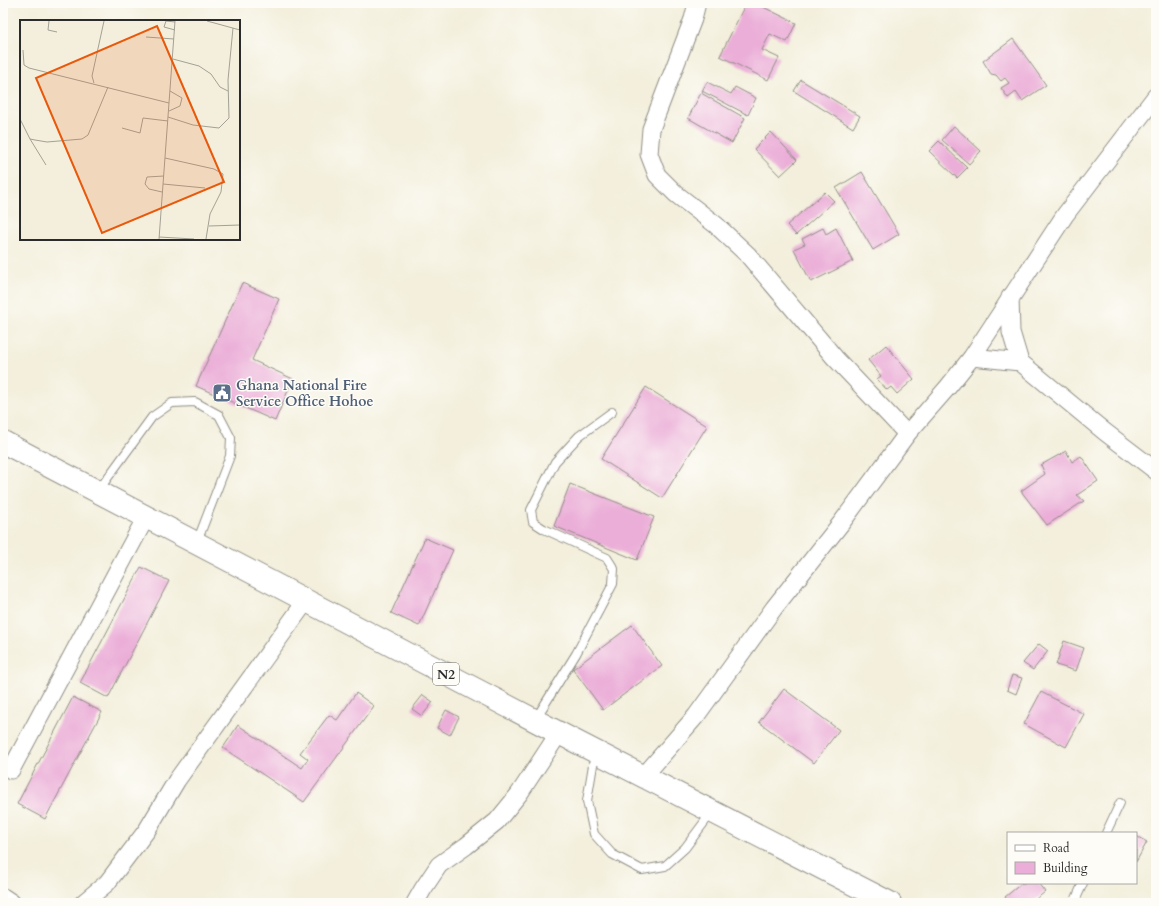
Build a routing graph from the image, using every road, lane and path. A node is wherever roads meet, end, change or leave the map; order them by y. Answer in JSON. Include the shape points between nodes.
{"nodes":[{"id":1,"x":697,"y":3,"type":"edge"},
{"id":2,"x":1156,"y":96,"type":"edge"},
{"id":3,"x":1010,"y":297,"type":"junction"},
{"id":4,"x":972,"y":357,"type":"junction"},
{"id":5,"x":1020,"y":362,"type":"junction"},
{"id":6,"x":612,"y":412,"type":"dead end"},
{"id":7,"x":907,"y":434,"type":"junction"},
{"id":8,"x":3,"y":442,"type":"edge"},
{"id":9,"x":1156,"y":471,"type":"edge"},
{"id":10,"x":98,"y":492,"type":"junction"},
{"id":11,"x":146,"y":517,"type":"junction"},
{"id":12,"x":196,"y":543,"type":"junction"},
{"id":13,"x":306,"y":601,"type":"junction"},
{"id":14,"x":534,"y":720,"type":"junction"},
{"id":15,"x":559,"y":733,"type":"junction"},
{"id":16,"x":596,"y":752,"type":"junction"},
{"id":17,"x":11,"y":770,"type":"dead end"},
{"id":18,"x":643,"y":777,"type":"junction"},
{"id":19,"x":1120,"y":803,"type":"dead end"},
{"id":20,"x":713,"y":811,"type":"junction"},
{"id":21,"x":1106,"y":832,"type":"edge"},
{"id":22,"x":1083,"y":884,"type":"edge"},
{"id":23,"x":3,"y":897,"type":"edge"},
{"id":24,"x":12,"y":903,"type":"edge"},
{"id":25,"x":84,"y":903,"type":"edge"},
{"id":26,"x":415,"y":903,"type":"edge"},
{"id":27,"x":890,"y":903,"type":"edge"},
{"id":28,"x":1074,"y":903,"type":"edge"}],
"edges":[{"from":1,"to":7,"type":"street","via":[[651,129],[649,154],[657,175],[748,255],[835,358]]},
{"from":2,"to":3,"type":"street","via":[[1065,215]]},
{"from":3,"to":4,"type":"street"},
{"from":3,"to":5,"type":"street","via":[[1012,332]]},
{"from":4,"to":5,"type":"street"},
{"from":4,"to":7,"type":"street"},
{"from":5,"to":9,"type":"street"},
{"from":6,"to":14,"type":"lane","via":[[579,436],[555,462],[532,510],[533,522],[607,558],[614,569],[613,584],[576,654]]},
{"from":7,"to":18,"type":"street","via":[[774,608],[696,716]]},
{"from":8,"to":10,"type":"highway","number":"N2"},
{"from":10,"to":11,"type":"highway","number":"N2"},
{"from":10,"to":12,"type":"lane","via":[[152,417],[172,403],[195,402],[219,416],[231,438],[230,456]]},
{"from":11,"to":12,"type":"highway","number":"N2"},
{"from":11,"to":17,"type":"street"},
{"from":12,"to":13,"type":"highway","number":"N2"},
{"from":13,"to":14,"type":"highway","number":"N2"},
{"from":13,"to":25,"type":"street","via":[[178,780],[147,830],[107,883]]},
{"from":14,"to":15,"type":"highway","number":"N2"},
{"from":15,"to":16,"type":"highway","number":"N2"},
{"from":15,"to":26,"type":"street","via":[[519,794],[497,821],[440,866]]},
{"from":16,"to":18,"type":"highway","number":"N2"},
{"from":16,"to":20,"type":"lane","via":[[587,801],[594,834],[612,854],[642,870],[665,866],[686,848]]},
{"from":18,"to":20,"type":"highway","number":"N2"},
{"from":19,"to":21,"type":"lane"},
{"from":20,"to":27,"type":"highway","number":"N2"},
{"from":22,"to":28,"type":"lane"},
{"from":23,"to":24,"type":"street"}]}
